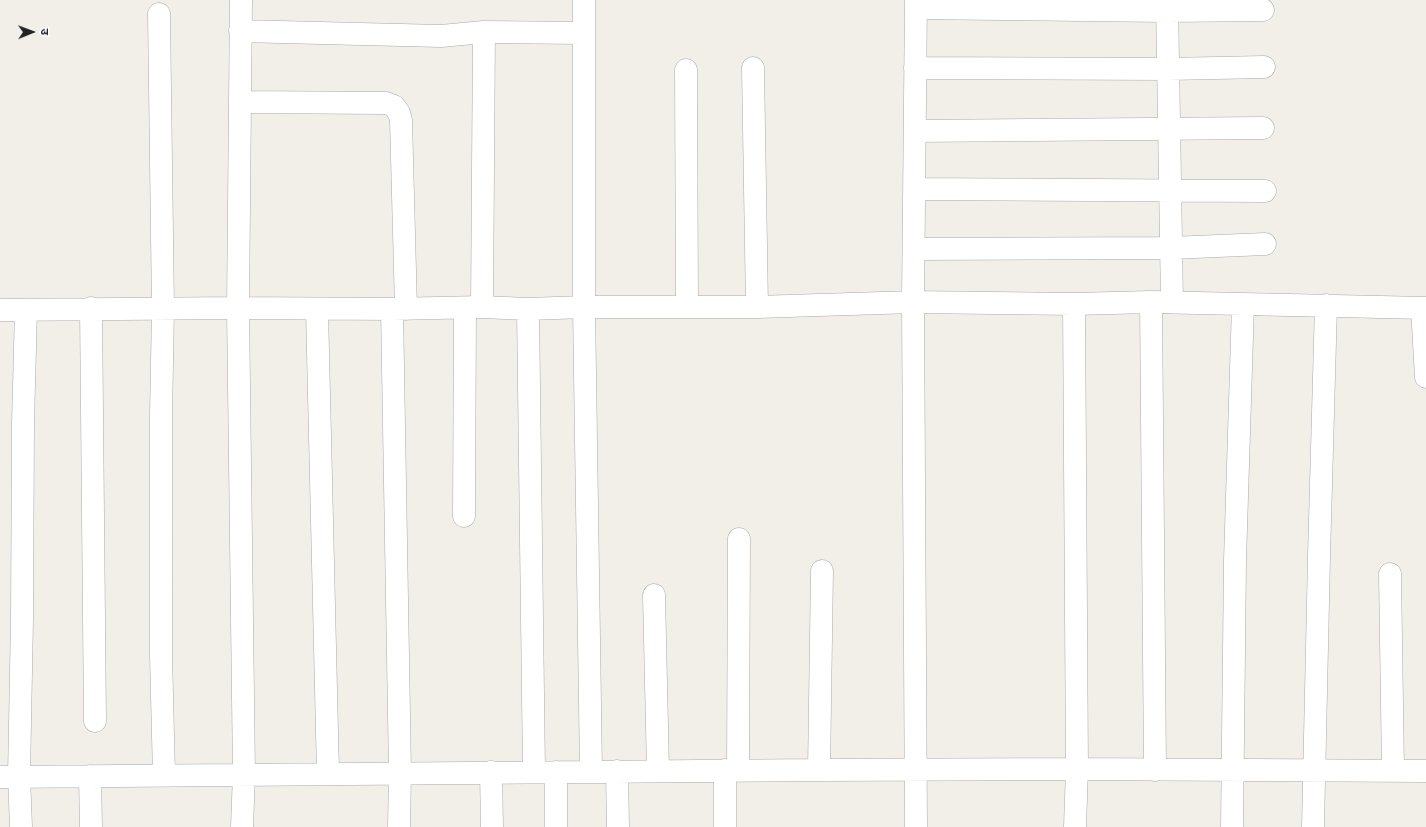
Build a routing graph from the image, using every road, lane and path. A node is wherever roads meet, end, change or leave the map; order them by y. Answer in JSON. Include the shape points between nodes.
{"nodes":[{"id":1,"x":241,"y":0,"type":"edge"},
{"id":2,"x":584,"y":0,"type":"edge"},
{"id":3,"x":916,"y":4,"type":"edge"},
{"id":4,"x":1167,"y":6,"type":"edge"},
{"id":5,"x":1263,"y":10,"type":"dead end"},
{"id":6,"x":159,"y":14,"type":"dead end"},
{"id":7,"x":240,"y":31,"type":"junction"},
{"id":8,"x":484,"y":32,"type":"junction"},
{"id":9,"x":584,"y":33,"type":"junction"},
{"id":10,"x":1264,"y":67,"type":"dead end"},
{"id":11,"x":753,"y":68,"type":"dead end"},
{"id":12,"x":915,"y":68,"type":"junction"},
{"id":13,"x":1168,"y":69,"type":"junction"},
{"id":14,"x":686,"y":70,"type":"dead end"},
{"id":15,"x":240,"y":102,"type":"junction"},
{"id":16,"x":1169,"y":128,"type":"junction"},
{"id":17,"x":1264,"y":128,"type":"dead end"},
{"id":18,"x":915,"y":131,"type":"junction"},
{"id":19,"x":915,"y":189,"type":"junction"},
{"id":20,"x":1170,"y":190,"type":"junction"},
{"id":21,"x":1265,"y":191,"type":"dead end"},
{"id":22,"x":1265,"y":244,"type":"dead end"},
{"id":23,"x":1171,"y":248,"type":"junction"},
{"id":24,"x":914,"y":249,"type":"junction"},
{"id":25,"x":914,"y":302,"type":"junction"},
{"id":26,"x":1162,"y":302,"type":"junction"},
{"id":27,"x":1074,"y":304,"type":"junction"},
{"id":28,"x":1244,"y":305,"type":"junction"},
{"id":29,"x":1326,"y":305,"type":"junction"},
{"id":30,"x":584,"y":307,"type":"junction"},
{"id":31,"x":687,"y":307,"type":"junction"},
{"id":32,"x":758,"y":307,"type":"junction"},
{"id":33,"x":91,"y":308,"type":"junction"},
{"id":34,"x":238,"y":308,"type":"junction"},
{"id":35,"x":473,"y":308,"type":"junction"},
{"id":36,"x":528,"y":308,"type":"junction"},
{"id":37,"x":1424,"y":308,"type":"edge"},
{"id":38,"x":164,"y":309,"type":"junction"},
{"id":39,"x":399,"y":309,"type":"junction"},
{"id":40,"x":0,"y":310,"type":"edge"},
{"id":41,"x":26,"y":310,"type":"junction"},
{"id":42,"x":317,"y":310,"type":"junction"},
{"id":43,"x":1426,"y":377,"type":"edge"},
{"id":44,"x":464,"y":516,"type":"dead end"},
{"id":45,"x":739,"y":539,"type":"dead end"},
{"id":46,"x":822,"y":571,"type":"dead end"},
{"id":47,"x":1390,"y":574,"type":"dead end"},
{"id":48,"x":654,"y":595,"type":"dead end"},
{"id":49,"x":94,"y":721,"type":"dead end"},
{"id":50,"x":915,"y":769,"type":"junction"},
{"id":51,"x":1076,"y":769,"type":"junction"},
{"id":52,"x":1315,"y":769,"type":"junction"},
{"id":53,"x":732,"y":770,"type":"junction"},
{"id":54,"x":819,"y":770,"type":"junction"},
{"id":55,"x":1155,"y":770,"type":"junction"},
{"id":56,"x":1233,"y":770,"type":"junction"},
{"id":57,"x":1393,"y":770,"type":"junction"},
{"id":58,"x":590,"y":771,"type":"junction"},
{"id":59,"x":617,"y":771,"type":"junction"},
{"id":60,"x":658,"y":771,"type":"junction"},
{"id":61,"x":1426,"y":771,"type":"edge"},
{"id":62,"x":491,"y":772,"type":"junction"},
{"id":63,"x":534,"y":772,"type":"junction"},
{"id":64,"x":556,"y":772,"type":"junction"},
{"id":65,"x":400,"y":773,"type":"junction"},
{"id":66,"x":244,"y":774,"type":"junction"},
{"id":67,"x":328,"y":774,"type":"junction"},
{"id":68,"x":164,"y":775,"type":"junction"},
{"id":69,"x":10,"y":776,"type":"edge"},
{"id":70,"x":90,"y":776,"type":"junction"},
{"id":71,"x":21,"y":827,"type":"edge"},
{"id":72,"x":91,"y":827,"type":"edge"},
{"id":73,"x":242,"y":827,"type":"edge"},
{"id":74,"x":399,"y":827,"type":"edge"},
{"id":75,"x":492,"y":827,"type":"edge"},
{"id":76,"x":556,"y":827,"type":"edge"},
{"id":77,"x":618,"y":827,"type":"edge"},
{"id":78,"x":725,"y":827,"type":"edge"},
{"id":79,"x":916,"y":827,"type":"edge"},
{"id":80,"x":1075,"y":827,"type":"edge"},
{"id":81,"x":1232,"y":827,"type":"edge"},
{"id":82,"x":1313,"y":827,"type":"edge"}],
"edges":[{"from":1,"to":7,"type":"street"},
{"from":2,"to":9,"type":"street"},
{"from":3,"to":4,"type":"street"},
{"from":3,"to":12,"type":"street"},
{"from":4,"to":5,"type":"street"},
{"from":4,"to":13,"type":"street"},
{"from":6,"to":38,"type":"street"},
{"from":7,"to":8,"type":"street","via":[[441,36]]},
{"from":7,"to":15,"type":"street"},
{"from":8,"to":9,"type":"street"},
{"from":8,"to":35,"type":"street"},
{"from":9,"to":30,"type":"street"},
{"from":10,"to":13,"type":"street"},
{"from":11,"to":32,"type":"street"},
{"from":12,"to":13,"type":"street"},
{"from":12,"to":18,"type":"street"},
{"from":13,"to":16,"type":"street"},
{"from":14,"to":31,"type":"street"},
{"from":15,"to":34,"type":"street"},
{"from":15,"to":39,"type":"street","via":[[386,103],[394,106],[401,120]]},
{"from":16,"to":17,"type":"street"},
{"from":16,"to":18,"type":"street"},
{"from":16,"to":20,"type":"street"},
{"from":18,"to":19,"type":"street"},
{"from":19,"to":20,"type":"street"},
{"from":19,"to":24,"type":"street"},
{"from":20,"to":21,"type":"street"},
{"from":20,"to":23,"type":"street"},
{"from":22,"to":23,"type":"street"},
{"from":23,"to":24,"type":"street"},
{"from":23,"to":26,"type":"street"},
{"from":24,"to":25,"type":"street"},
{"from":25,"to":27,"type":"street"},
{"from":25,"to":32,"type":"street"},
{"from":25,"to":50,"type":"street"},
{"from":26,"to":27,"type":"street"},
{"from":26,"to":28,"type":"street"},
{"from":26,"to":55,"type":"street"},
{"from":27,"to":51,"type":"street"},
{"from":28,"to":29,"type":"street"},
{"from":28,"to":56,"type":"street","via":[[1235,561]]},
{"from":29,"to":37,"type":"street"},
{"from":29,"to":52,"type":"street"},
{"from":30,"to":31,"type":"street"},
{"from":30,"to":36,"type":"street"},
{"from":30,"to":58,"type":"street"},
{"from":31,"to":32,"type":"street"},
{"from":33,"to":38,"type":"street"},
{"from":33,"to":41,"type":"street"},
{"from":33,"to":49,"type":"street"},
{"from":34,"to":38,"type":"street"},
{"from":34,"to":42,"type":"street"},
{"from":34,"to":66,"type":"street"},
{"from":35,"to":36,"type":"street"},
{"from":35,"to":39,"type":"street"},
{"from":35,"to":44,"type":"street"},
{"from":36,"to":63,"type":"street"},
{"from":37,"to":43,"type":"street"},
{"from":38,"to":68,"type":"street","via":[[161,416],[161,655]]},
{"from":39,"to":42,"type":"street"},
{"from":39,"to":65,"type":"street"},
{"from":40,"to":41,"type":"street"},
{"from":41,"to":69,"type":"street","via":[[22,619]]},
{"from":42,"to":67,"type":"street"},
{"from":45,"to":53,"type":"street"},
{"from":46,"to":54,"type":"street"},
{"from":47,"to":57,"type":"street"},
{"from":48,"to":60,"type":"street"},
{"from":50,"to":51,"type":"street"},
{"from":50,"to":54,"type":"street"},
{"from":50,"to":79,"type":"street"},
{"from":51,"to":55,"type":"street"},
{"from":51,"to":80,"type":"street"},
{"from":52,"to":56,"type":"street"},
{"from":52,"to":57,"type":"street"},
{"from":52,"to":82,"type":"street"},
{"from":53,"to":54,"type":"street"},
{"from":53,"to":60,"type":"street"},
{"from":53,"to":78,"type":"street"},
{"from":55,"to":56,"type":"street"},
{"from":56,"to":81,"type":"street"},
{"from":57,"to":61,"type":"street"},
{"from":58,"to":59,"type":"street"},
{"from":58,"to":64,"type":"street"},
{"from":59,"to":60,"type":"street"},
{"from":59,"to":77,"type":"street"},
{"from":62,"to":63,"type":"street"},
{"from":62,"to":65,"type":"street"},
{"from":62,"to":75,"type":"street"},
{"from":63,"to":64,"type":"street"},
{"from":64,"to":76,"type":"street"},
{"from":65,"to":67,"type":"street"},
{"from":65,"to":74,"type":"street"},
{"from":66,"to":67,"type":"street"},
{"from":66,"to":68,"type":"street"},
{"from":66,"to":73,"type":"street"},
{"from":68,"to":70,"type":"street"},
{"from":69,"to":70,"type":"street"},
{"from":69,"to":71,"type":"street"},
{"from":70,"to":72,"type":"street"}]}
